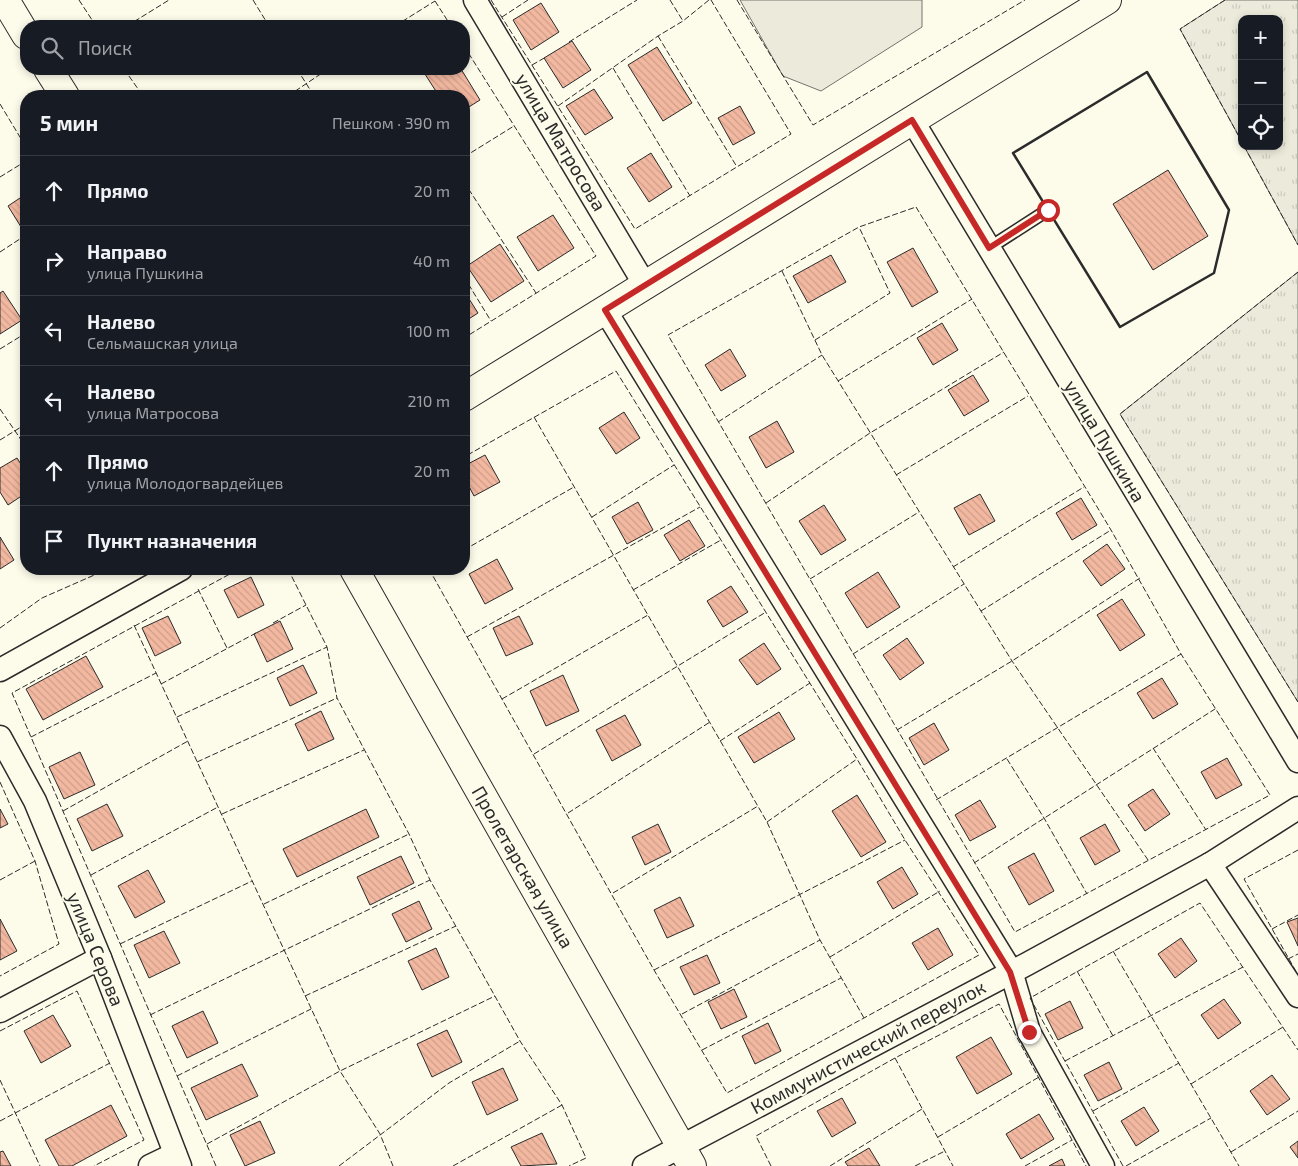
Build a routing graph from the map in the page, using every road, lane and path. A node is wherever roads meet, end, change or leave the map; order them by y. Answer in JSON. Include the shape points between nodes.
{"nodes":[{"id":1,"x":5,"y":0,"type":"edge"},
{"id":2,"x":475,"y":0,"type":"edge"},
{"id":3,"x":1107,"y":0,"type":"edge"},
{"id":4,"x":20,"y":24,"type":"edge"},
{"id":5,"x":52,"y":75,"type":"edge"},
{"id":6,"x":61,"y":90,"type":"edge"},
{"id":7,"x":912,"y":120,"type":"junction"},
{"id":8,"x":1048,"y":210,"type":"dead end"},
{"id":9,"x":989,"y":248,"type":"junction"},
{"id":10,"x":645,"y":284,"type":"junction"},
{"id":11,"x":605,"y":310,"type":"junction"},
{"id":12,"x":470,"y":393,"type":"edge"},
{"id":13,"x":169,"y":575,"type":"edge"},
{"id":14,"x":357,"y":575,"type":"edge"},
{"id":15,"x":0,"y":670,"type":"edge"},
{"id":16,"x":0,"y":737,"type":"edge"},
{"id":17,"x":1298,"y":761,"type":"edge"},
{"id":18,"x":1298,"y":808,"type":"edge"},
{"id":19,"x":1210,"y":864,"type":"junction"},
{"id":20,"x":100,"y":958,"type":"junction"},
{"id":21,"x":1010,"y":972,"type":"junction"},
{"id":22,"x":1298,"y":996,"type":"edge"},
{"id":23,"x":0,"y":1011,"type":"edge"},
{"id":24,"x":687,"y":1156,"type":"edge"},
{"id":25,"x":178,"y":1160,"type":"edge"},
{"id":26,"x":150,"y":1166,"type":"edge"},
{"id":27,"x":644,"y":1166,"type":"edge"},
{"id":28,"x":1103,"y":1166,"type":"edge"}],
"edges":[{"from":1,"to":4,"type":"main road"},
{"from":2,"to":10,"type":"street","name":"улица Матросова"},
{"from":3,"to":7,"type":"main road"},
{"from":5,"to":6,"type":"main road"},
{"from":7,"to":9,"type":"street","name":"улица Пушкина"},
{"from":7,"to":10,"type":"main road"},
{"from":8,"to":9,"type":"lane"},
{"from":9,"to":17,"type":"street","name":"улица Пушкина"},
{"from":10,"to":11,"type":"main road"},
{"from":11,"to":12,"type":"main road"},
{"from":11,"to":21,"type":"street"},
{"from":13,"to":15,"type":"street"},
{"from":14,"to":24,"type":"main road","name":"Пролетарская улица"},
{"from":16,"to":20,"type":"street","name":"улица Серова","via":[[35,801]]},
{"from":18,"to":19,"type":"street","name":"Коммунистический переулок"},
{"from":19,"to":21,"type":"street","name":"Коммунистический переулок"},
{"from":19,"to":22,"type":"street"},
{"from":20,"to":23,"type":"street"},
{"from":20,"to":25,"type":"street","name":"улица Серова"},
{"from":21,"to":24,"type":"street","name":"Коммунистический переулок"},
{"from":21,"to":28,"type":"street","via":[[1029,1032]]},
{"from":24,"to":27,"type":"street","name":"Коммунистический переулок"},
{"from":25,"to":26,"type":"street"}]}
